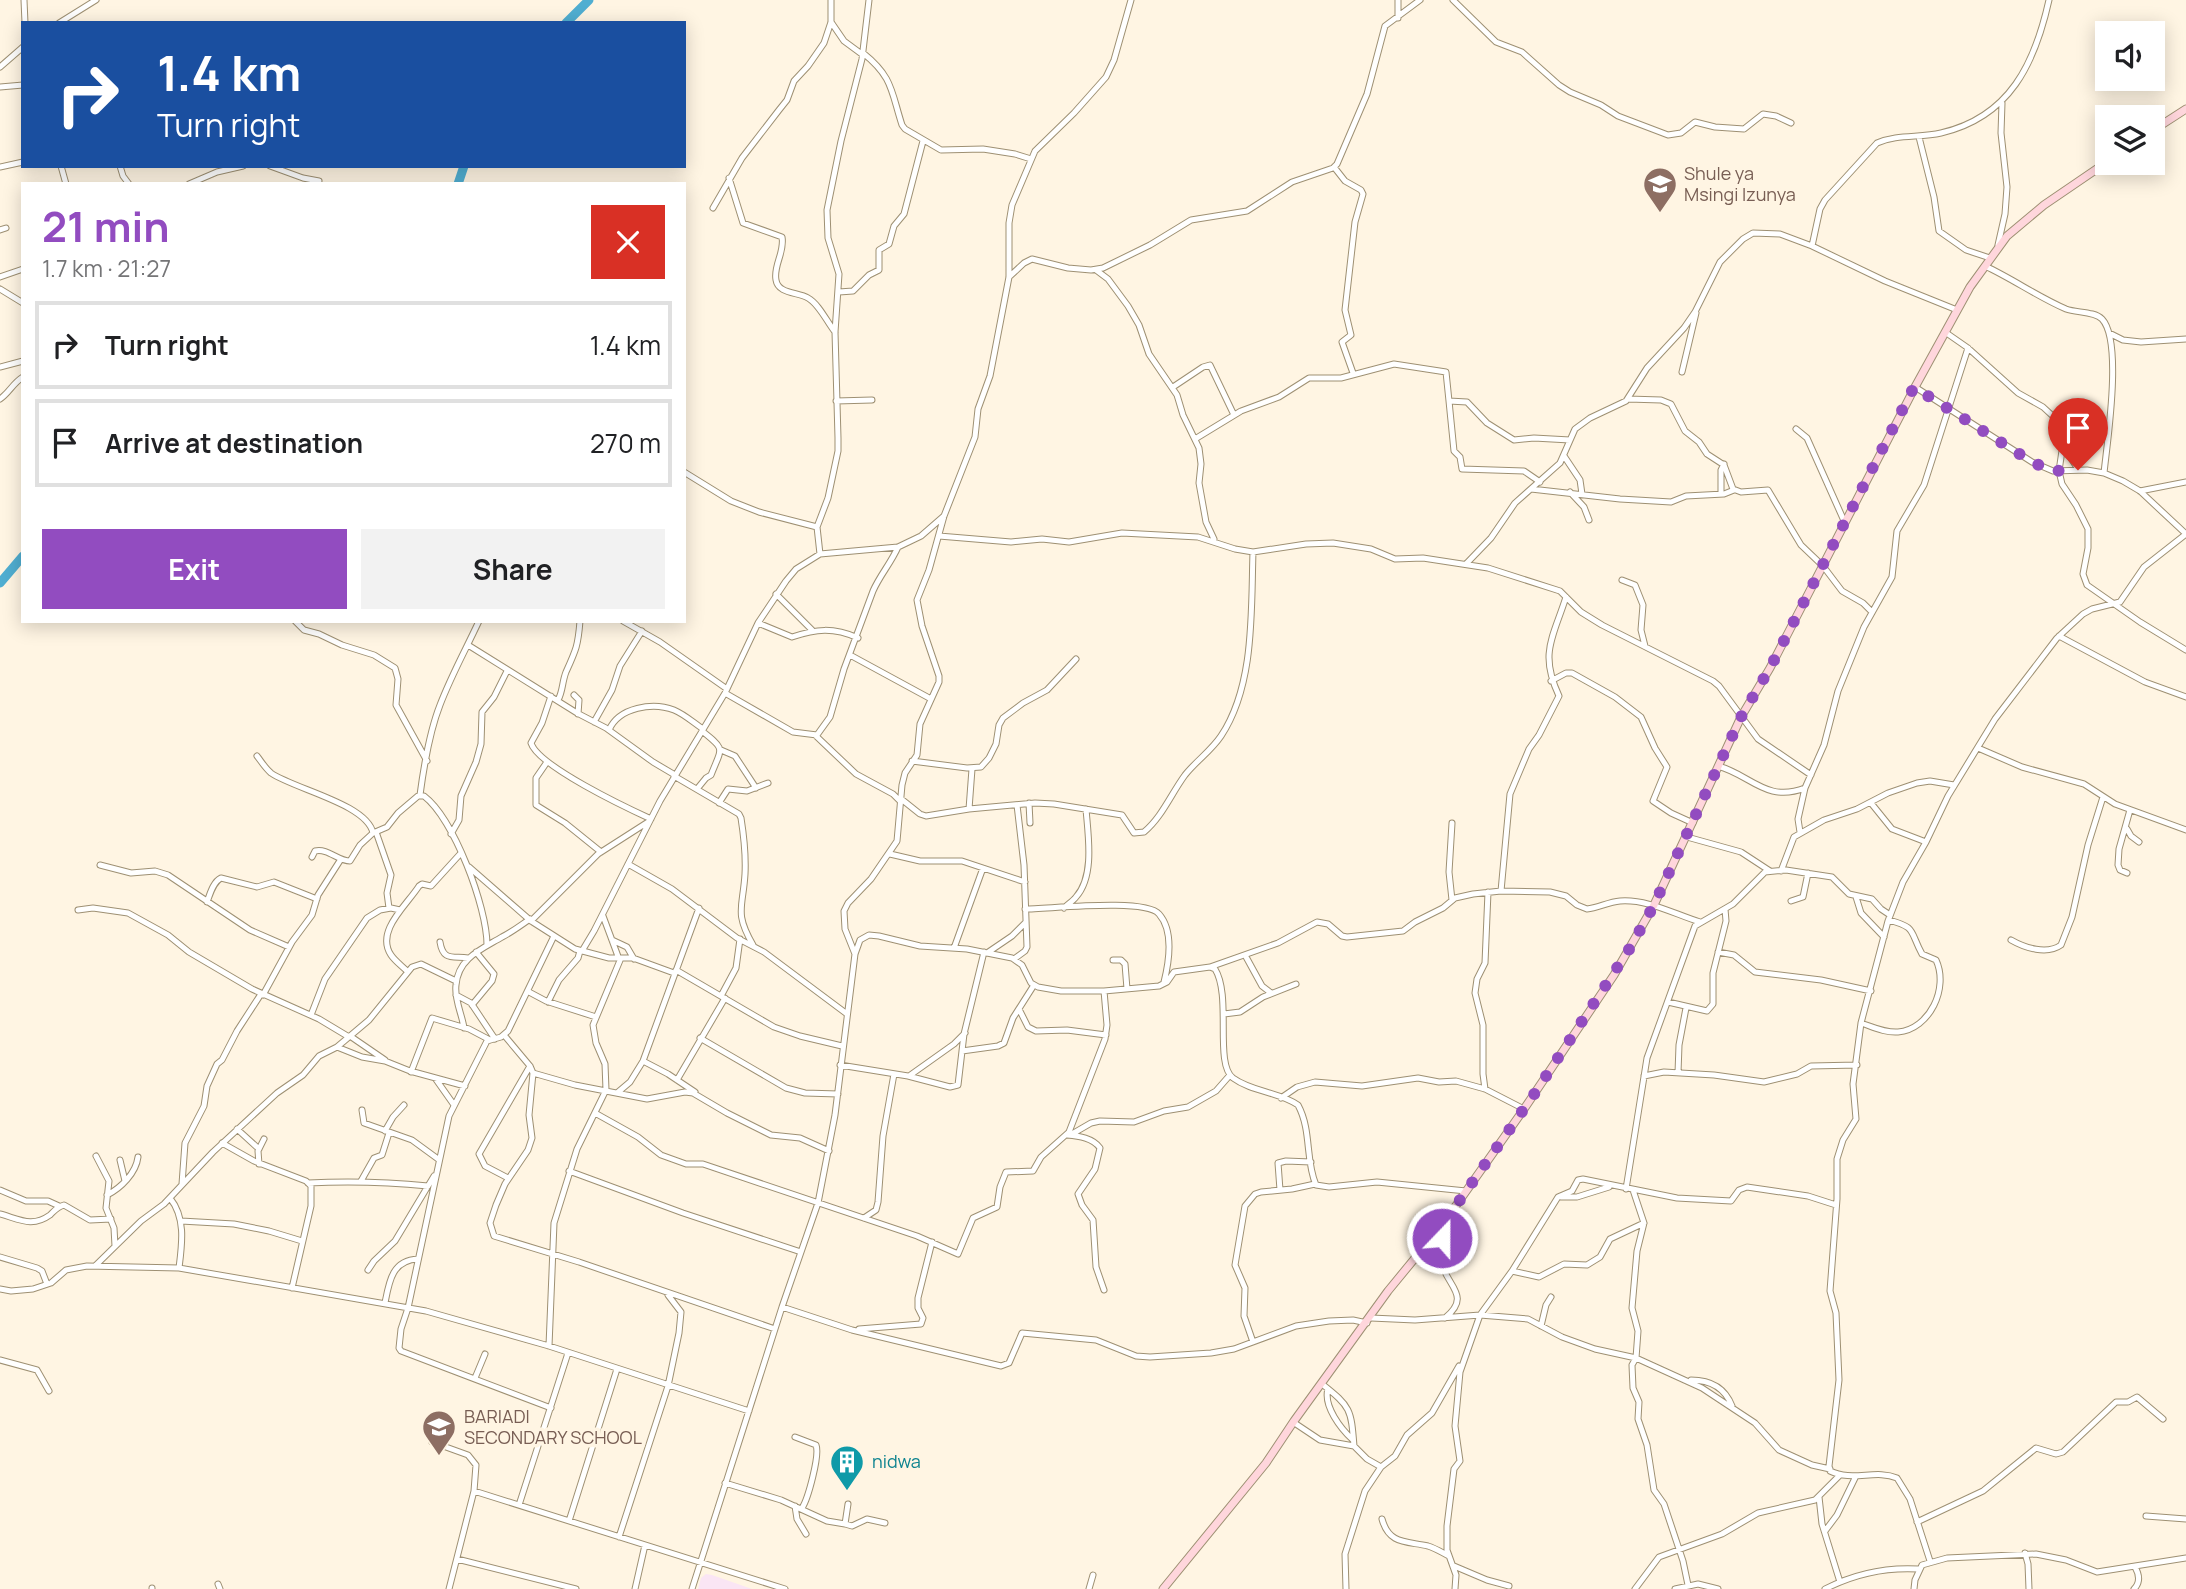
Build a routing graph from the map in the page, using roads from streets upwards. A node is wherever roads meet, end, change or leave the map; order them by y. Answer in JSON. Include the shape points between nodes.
{"nodes":[{"id":1,"x":24,"y":0,"type":"edge"},
{"id":2,"x":96,"y":0,"type":"edge"},
{"id":3,"x":831,"y":0,"type":"edge"},
{"id":4,"x":869,"y":0,"type":"edge"},
{"id":5,"x":1131,"y":0,"type":"edge"},
{"id":6,"x":1398,"y":0,"type":"edge"},
{"id":7,"x":1420,"y":0,"type":"edge"},
{"id":8,"x":1453,"y":0,"type":"edge"},
{"id":9,"x":2049,"y":0,"type":"edge"},
{"id":10,"x":1398,"y":18,"type":"junction"},
{"id":11,"x":25,"y":21,"type":"edge"},
{"id":12,"x":62,"y":21,"type":"edge"},
{"id":13,"x":831,"y":22,"type":"junction"},
{"id":14,"x":21,"y":49,"type":"edge"},
{"id":15,"x":863,"y":54,"type":"junction"},
{"id":16,"x":0,"y":67,"type":"edge"},
{"id":17,"x":21,"y":85,"type":"edge"},
{"id":18,"x":0,"y":87,"type":"edge"},
{"id":19,"x":2002,"y":103,"type":"junction"},
{"id":20,"x":2186,"y":109,"type":"edge"},
{"id":21,"x":1791,"y":123,"type":"dead end"},
{"id":22,"x":2165,"y":123,"type":"edge"},
{"id":23,"x":1919,"y":137,"type":"junction"},
{"id":24,"x":923,"y":141,"type":"junction"},
{"id":25,"x":1031,"y":159,"type":"junction"},
{"id":26,"x":21,"y":162,"type":"edge"},
{"id":27,"x":0,"y":167,"type":"edge"},
{"id":28,"x":1334,"y":167,"type":"junction"},
{"id":29,"x":234,"y":168,"type":"edge"},
{"id":30,"x":276,"y":168,"type":"edge"},
{"id":31,"x":2095,"y":170,"type":"edge"},
{"id":32,"x":729,"y":178,"type":"junction"},
{"id":33,"x":319,"y":181,"type":"dead end"},
{"id":34,"x":194,"y":182,"type":"edge"},
{"id":35,"x":713,"y":208,"type":"dead end"},
{"id":36,"x":1812,"y":246,"type":"junction"},
{"id":37,"x":1997,"y":249,"type":"junction"},
{"id":38,"x":1990,"y":258,"type":"junction"},
{"id":39,"x":1985,"y":266,"type":"junction"},
{"id":40,"x":21,"y":270,"type":"edge"},
{"id":41,"x":1096,"y":270,"type":"junction"},
{"id":42,"x":0,"y":277,"type":"edge"},
{"id":43,"x":1009,"y":277,"type":"junction"},
{"id":44,"x":0,"y":289,"type":"edge"},
{"id":45,"x":839,"y":292,"type":"junction"},
{"id":46,"x":21,"y":302,"type":"edge"},
{"id":47,"x":1696,"y":310,"type":"junction"},
{"id":48,"x":1957,"y":310,"type":"junction"},
{"id":49,"x":835,"y":332,"type":"junction"},
{"id":50,"x":1945,"y":332,"type":"junction"},
{"id":51,"x":2109,"y":333,"type":"junction"},
{"id":52,"x":2186,"y":340,"type":"edge"},
{"id":53,"x":1968,"y":348,"type":"junction"},
{"id":54,"x":21,"y":362,"type":"edge"},
{"id":55,"x":0,"y":367,"type":"edge"},
{"id":56,"x":1682,"y":372,"type":"dead end"},
{"id":57,"x":1353,"y":373,"type":"junction"},
{"id":58,"x":21,"y":378,"type":"edge"},
{"id":59,"x":1173,"y":387,"type":"junction"},
{"id":60,"x":1914,"y":387,"type":"junction"},
{"id":61,"x":0,"y":399,"type":"edge"},
{"id":62,"x":1628,"y":399,"type":"junction"},
{"id":63,"x":872,"y":400,"type":"dead end"},
{"id":64,"x":836,"y":401,"type":"junction"},
{"id":65,"x":1449,"y":401,"type":"junction"},
{"id":66,"x":1950,"y":409,"type":"junction"},
{"id":67,"x":1234,"y":415,"type":"junction"},
{"id":68,"x":1797,"y":429,"type":"dead end"},
{"id":69,"x":1195,"y":439,"type":"junction"},
{"id":70,"x":1570,"y":440,"type":"junction"},
{"id":71,"x":2063,"y":446,"type":"junction"},
{"id":72,"x":1564,"y":456,"type":"junction"},
{"id":73,"x":1724,"y":464,"type":"junction"},
{"id":74,"x":2078,"y":470,"type":"junction"},
{"id":75,"x":2059,"y":471,"type":"junction"},
{"id":76,"x":686,"y":473,"type":"edge"},
{"id":77,"x":2104,"y":473,"type":"junction"},
{"id":78,"x":1541,"y":482,"type":"junction"},
{"id":79,"x":2186,"y":482,"type":"edge"},
{"id":80,"x":1531,"y":489,"type":"junction"},
{"id":81,"x":1734,"y":490,"type":"junction"},
{"id":82,"x":2140,"y":491,"type":"junction"},
{"id":83,"x":1570,"y":492,"type":"junction"},
{"id":84,"x":1582,"y":494,"type":"junction"},
{"id":85,"x":1721,"y":494,"type":"junction"},
{"id":86,"x":944,"y":516,"type":"junction"},
{"id":87,"x":1589,"y":520,"type":"dead end"},
{"id":88,"x":1845,"y":523,"type":"junction"},
{"id":89,"x":817,"y":527,"type":"junction"},
{"id":90,"x":2186,"y":534,"type":"edge"},
{"id":91,"x":939,"y":536,"type":"junction"},
{"id":92,"x":1214,"y":539,"type":"dead end"},
{"id":93,"x":898,"y":547,"type":"junction"},
{"id":94,"x":1253,"y":552,"type":"junction"},
{"id":95,"x":820,"y":554,"type":"junction"},
{"id":96,"x":1466,"y":565,"type":"junction"},
{"id":97,"x":1822,"y":566,"type":"junction"},
{"id":98,"x":1622,"y":580,"type":"dead end"},
{"id":99,"x":776,"y":594,"type":"junction"},
{"id":100,"x":1566,"y":597,"type":"junction"},
{"id":101,"x":2117,"y":604,"type":"junction"},
{"id":102,"x":1872,"y":612,"type":"junction"},
{"id":103,"x":297,"y":623,"type":"edge"},
{"id":104,"x":479,"y":623,"type":"edge"},
{"id":105,"x":580,"y":623,"type":"edge"},
{"id":106,"x":758,"y":623,"type":"junction"},
{"id":107,"x":636,"y":624,"type":"edge"},
{"id":108,"x":812,"y":630,"type":"junction"},
{"id":109,"x":642,"y":631,"type":"junction"},
{"id":110,"x":2059,"y":636,"type":"junction"},
{"id":111,"x":858,"y":638,"type":"junction"},
{"id":112,"x":468,"y":645,"type":"junction"},
{"id":113,"x":1645,"y":646,"type":"junction"},
{"id":114,"x":2186,"y":650,"type":"edge"},
{"id":115,"x":850,"y":655,"type":"junction"},
{"id":116,"x":1076,"y":659,"type":"dead end"},
{"id":117,"x":507,"y":671,"type":"junction"},
{"id":118,"x":1551,"y":681,"type":"junction"},
{"id":119,"x":726,"y":691,"type":"junction"},
{"id":120,"x":551,"y":695,"type":"junction"},
{"id":121,"x":574,"y":695,"type":"dead end"},
{"id":122,"x":2186,"y":697,"type":"edge"},
{"id":123,"x":931,"y":699,"type":"junction"},
{"id":124,"x":558,"y":700,"type":"junction"},
{"id":125,"x":578,"y":714,"type":"junction"},
{"id":126,"x":1741,"y":717,"type":"junction"},
{"id":127,"x":594,"y":722,"type":"junction"},
{"id":128,"x":609,"y":730,"type":"junction"},
{"id":129,"x":702,"y":730,"type":"junction"},
{"id":130,"x":815,"y":735,"type":"junction"},
{"id":131,"x":1978,"y":748,"type":"junction"},
{"id":132,"x":721,"y":750,"type":"junction"},
{"id":133,"x":257,"y":755,"type":"dead end"},
{"id":134,"x":427,"y":761,"type":"junction"},
{"id":135,"x":912,"y":761,"type":"junction"},
{"id":136,"x":547,"y":762,"type":"junction"},
{"id":137,"x":1718,"y":766,"type":"junction"},
{"id":138,"x":972,"y":769,"type":"junction"},
{"id":139,"x":675,"y":775,"type":"junction"},
{"id":140,"x":1811,"y":775,"type":"junction"},
{"id":141,"x":768,"y":783,"type":"dead end"},
{"id":142,"x":1954,"y":785,"type":"junction"},
{"id":143,"x":697,"y":789,"type":"junction"},
{"id":144,"x":756,"y":789,"type":"junction"},
{"id":145,"x":1805,"y":789,"type":"junction"},
{"id":146,"x":420,"y":795,"type":"junction"},
{"id":147,"x":2103,"y":797,"type":"junction"},
{"id":148,"x":900,"y":800,"type":"junction"},
{"id":149,"x":719,"y":803,"type":"junction"},
{"id":150,"x":1029,"y":803,"type":"junction"},
{"id":151,"x":1871,"y":803,"type":"junction"},
{"id":152,"x":1017,"y":804,"type":"junction"},
{"id":153,"x":969,"y":809,"type":"junction"},
{"id":154,"x":1086,"y":809,"type":"junction"},
{"id":155,"x":2130,"y":810,"type":"junction"},
{"id":156,"x":650,"y":820,"type":"junction"},
{"id":157,"x":1030,"y":823,"type":"dead end"},
{"id":158,"x":1452,"y":823,"type":"dead end"},
{"id":159,"x":1693,"y":823,"type":"junction"},
{"id":160,"x":2127,"y":827,"type":"junction"},
{"id":161,"x":2186,"y":830,"type":"edge"},
{"id":162,"x":1800,"y":832,"type":"junction"},
{"id":163,"x":375,"y":833,"type":"junction"},
{"id":164,"x":451,"y":834,"type":"junction"},
{"id":165,"x":1686,"y":837,"type":"junction"},
{"id":166,"x":1926,"y":842,"type":"junction"},
{"id":167,"x":2139,"y":842,"type":"dead end"},
{"id":168,"x":601,"y":852,"type":"junction"},
{"id":169,"x":461,"y":853,"type":"junction"},
{"id":170,"x":890,"y":854,"type":"junction"},
{"id":171,"x":312,"y":857,"type":"dead end"},
{"id":172,"x":341,"y":859,"type":"junction"},
{"id":173,"x":466,"y":864,"type":"junction"},
{"id":174,"x":628,"y":864,"type":"junction"},
{"id":175,"x":100,"y":865,"type":"dead end"},
{"id":176,"x":983,"y":869,"type":"junction"},
{"id":177,"x":1770,"y":871,"type":"junction"},
{"id":178,"x":1781,"y":871,"type":"junction"},
{"id":179,"x":1808,"y":873,"type":"junction"},
{"id":180,"x":2127,"y":873,"type":"dead end"},
{"id":181,"x":1025,"y":882,"type":"junction"},
{"id":182,"x":1501,"y":891,"type":"junction"},
{"id":183,"x":1488,"y":892,"type":"junction"},
{"id":184,"x":1856,"y":897,"type":"junction"},
{"id":185,"x":317,"y":899,"type":"junction"},
{"id":186,"x":1452,"y":900,"type":"junction"},
{"id":187,"x":1791,"y":901,"type":"dead end"},
{"id":188,"x":207,"y":902,"type":"junction"},
{"id":189,"x":1654,"y":905,"type":"junction"},
{"id":190,"x":389,"y":908,"type":"junction"},
{"id":191,"x":699,"y":908,"type":"junction"},
{"id":192,"x":1064,"y":908,"type":"junction"},
{"id":193,"x":1026,"y":909,"type":"junction"},
{"id":194,"x":1724,"y":909,"type":"junction"},
{"id":195,"x":78,"y":910,"type":"dead end"},
{"id":196,"x":400,"y":911,"type":"junction"},
{"id":197,"x":603,"y":915,"type":"junction"},
{"id":198,"x":1890,"y":918,"type":"junction"},
{"id":199,"x":530,"y":920,"type":"junction"},
{"id":200,"x":1026,"y":922,"type":"junction"},
{"id":201,"x":1700,"y":922,"type":"junction"},
{"id":202,"x":554,"y":936,"type":"junction"},
{"id":203,"x":1884,"y":937,"type":"junction"},
{"id":204,"x":740,"y":939,"type":"junction"},
{"id":205,"x":612,"y":940,"type":"junction"},
{"id":206,"x":2011,"y":940,"type":"dead end"},
{"id":207,"x":440,"y":942,"type":"dead end"},
{"id":208,"x":487,"y":945,"type":"junction"},
{"id":209,"x":753,"y":945,"type":"junction"},
{"id":210,"x":289,"y":947,"type":"junction"},
{"id":211,"x":954,"y":948,"type":"junction"},
{"id":212,"x":581,"y":951,"type":"junction"},
{"id":213,"x":476,"y":952,"type":"junction"},
{"id":214,"x":1718,"y":952,"type":"junction"},
{"id":215,"x":985,"y":953,"type":"junction"},
{"id":216,"x":855,"y":954,"type":"junction"},
{"id":217,"x":1245,"y":955,"type":"junction"},
{"id":218,"x":468,"y":958,"type":"junction"},
{"id":219,"x":620,"y":958,"type":"junction"},
{"id":220,"x":1014,"y":958,"type":"junction"},
{"id":221,"x":634,"y":959,"type":"junction"},
{"id":222,"x":1113,"y":960,"type":"dead end"},
{"id":223,"x":1210,"y":967,"type":"junction"},
{"id":224,"x":407,"y":971,"type":"junction"},
{"id":225,"x":675,"y":971,"type":"junction"},
{"id":226,"x":457,"y":981,"type":"junction"},
{"id":227,"x":1296,"y":984,"type":"dead end"},
{"id":228,"x":1034,"y":985,"type":"junction"},
{"id":229,"x":1163,"y":985,"type":"junction"},
{"id":230,"x":1127,"y":989,"type":"junction"},
{"id":231,"x":1871,"y":990,"type":"junction"},
{"id":232,"x":1104,"y":991,"type":"junction"},
{"id":233,"x":529,"y":992,"type":"junction"},
{"id":234,"x":1271,"y":993,"type":"junction"},
{"id":235,"x":262,"y":995,"type":"junction"},
{"id":236,"x":456,"y":995,"type":"junction"},
{"id":237,"x":723,"y":997,"type":"junction"},
{"id":238,"x":548,"y":1002,"type":"junction"},
{"id":239,"x":1668,"y":1002,"type":"junction"},
{"id":240,"x":472,"y":1005,"type":"junction"},
{"id":241,"x":1686,"y":1008,"type":"junction"},
{"id":242,"x":1019,"y":1009,"type":"junction"},
{"id":243,"x":847,"y":1014,"type":"junction"},
{"id":244,"x":1224,"y":1014,"type":"junction"},
{"id":245,"x":311,"y":1016,"type":"junction"},
{"id":246,"x":596,"y":1017,"type":"junction"},
{"id":247,"x":1861,"y":1023,"type":"junction"},
{"id":248,"x":464,"y":1028,"type":"junction"},
{"id":249,"x":965,"y":1034,"type":"junction"},
{"id":250,"x":504,"y":1035,"type":"junction"},
{"id":251,"x":1106,"y":1035,"type":"junction"},
{"id":252,"x":350,"y":1037,"type":"junction"},
{"id":253,"x":700,"y":1038,"type":"junction"},
{"id":254,"x":492,"y":1039,"type":"junction"},
{"id":255,"x":842,"y":1046,"type":"junction"},
{"id":256,"x":337,"y":1047,"type":"junction"},
{"id":257,"x":962,"y":1051,"type":"junction"},
{"id":258,"x":643,"y":1061,"type":"junction"},
{"id":259,"x":388,"y":1062,"type":"junction"},
{"id":260,"x":840,"y":1065,"type":"junction"},
{"id":261,"x":1857,"y":1065,"type":"junction"},
{"id":262,"x":530,"y":1066,"type":"junction"},
{"id":263,"x":411,"y":1072,"type":"junction"},
{"id":264,"x":533,"y":1073,"type":"junction"},
{"id":265,"x":1678,"y":1073,"type":"junction"},
{"id":266,"x":894,"y":1074,"type":"junction"},
{"id":267,"x":1230,"y":1075,"type":"junction"},
{"id":268,"x":908,"y":1076,"type":"junction"},
{"id":269,"x":1643,"y":1077,"type":"junction"},
{"id":270,"x":435,"y":1078,"type":"junction"},
{"id":271,"x":677,"y":1080,"type":"junction"},
{"id":272,"x":466,"y":1086,"type":"junction"},
{"id":273,"x":1485,"y":1089,"type":"junction"},
{"id":274,"x":606,"y":1090,"type":"junction"},
{"id":275,"x":617,"y":1093,"type":"junction"},
{"id":276,"x":838,"y":1094,"type":"junction"},
{"id":277,"x":1281,"y":1098,"type":"junction"},
{"id":278,"x":706,"y":1100,"type":"junction"},
{"id":279,"x":404,"y":1105,"type":"dead end"},
{"id":280,"x":454,"y":1105,"type":"junction"},
{"id":281,"x":1524,"y":1109,"type":"junction"},
{"id":282,"x":362,"y":1110,"type":"dead end"},
{"id":283,"x":595,"y":1113,"type":"junction"},
{"id":284,"x":237,"y":1129,"type":"junction"},
{"id":285,"x":387,"y":1132,"type":"junction"},
{"id":286,"x":1069,"y":1135,"type":"junction"},
{"id":287,"x":264,"y":1139,"type":"dead end"},
{"id":288,"x":222,"y":1143,"type":"junction"},
{"id":289,"x":259,"y":1149,"type":"junction"},
{"id":290,"x":829,"y":1151,"type":"junction"},
{"id":291,"x":96,"y":1156,"type":"dead end"},
{"id":292,"x":138,"y":1157,"type":"dead end"},
{"id":293,"x":438,"y":1159,"type":"junction"},
{"id":294,"x":120,"y":1160,"type":"dead end"},
{"id":295,"x":1311,"y":1162,"type":"junction"},
{"id":296,"x":259,"y":1164,"type":"junction"},
{"id":297,"x":367,"y":1170,"type":"junction"},
{"id":298,"x":569,"y":1171,"type":"junction"},
{"id":299,"x":435,"y":1174,"type":"junction"},
{"id":300,"x":508,"y":1178,"type":"junction"},
{"id":301,"x":125,"y":1181,"type":"junction"},
{"id":302,"x":361,"y":1181,"type":"junction"},
{"id":303,"x":308,"y":1183,"type":"junction"},
{"id":304,"x":373,"y":1183,"type":"junction"},
{"id":305,"x":1315,"y":1184,"type":"junction"},
{"id":306,"x":182,"y":1186,"type":"junction"},
{"id":307,"x":428,"y":1186,"type":"junction"},
{"id":308,"x":1612,"y":1186,"type":"junction"},
{"id":309,"x":1630,"y":1189,"type":"junction"},
{"id":310,"x":0,"y":1190,"type":"edge"},
{"id":311,"x":1280,"y":1190,"type":"junction"},
{"id":312,"x":1466,"y":1191,"type":"junction"},
{"id":313,"x":107,"y":1195,"type":"junction"},
{"id":314,"x":1558,"y":1197,"type":"junction"},
{"id":315,"x":170,"y":1198,"type":"junction"},
{"id":316,"x":818,"y":1203,"type":"junction"},
{"id":317,"x":1836,"y":1205,"type":"junction"},
{"id":318,"x":59,"y":1206,"type":"junction"},
{"id":319,"x":0,"y":1214,"type":"edge"},
{"id":320,"x":863,"y":1218,"type":"junction"},
{"id":321,"x":111,"y":1219,"type":"junction"},
{"id":322,"x":181,"y":1221,"type":"junction"},
{"id":323,"x":1644,"y":1223,"type":"junction"},
{"id":324,"x":1443,"y":1224,"type":"junction"},
{"id":325,"x":302,"y":1241,"type":"junction"},
{"id":326,"x":932,"y":1242,"type":"junction"},
{"id":327,"x":116,"y":1246,"type":"junction"},
{"id":328,"x":801,"y":1252,"type":"junction"},
{"id":329,"x":552,"y":1254,"type":"junction"},
{"id":330,"x":0,"y":1257,"type":"edge"},
{"id":331,"x":418,"y":1259,"type":"junction"},
{"id":332,"x":95,"y":1266,"type":"junction"},
{"id":333,"x":179,"y":1268,"type":"junction"},
{"id":334,"x":368,"y":1270,"type":"dead end"},
{"id":335,"x":1513,"y":1271,"type":"junction"},
{"id":336,"x":47,"y":1284,"type":"junction"},
{"id":337,"x":292,"y":1288,"type":"junction"},
{"id":338,"x":0,"y":1289,"type":"edge"},
{"id":339,"x":1104,"y":1290,"type":"dead end"},
{"id":340,"x":666,"y":1292,"type":"junction"},
{"id":341,"x":1551,"y":1297,"type":"dead end"},
{"id":342,"x":386,"y":1303,"type":"junction"},
{"id":343,"x":782,"y":1307,"type":"junction"},
{"id":344,"x":408,"y":1308,"type":"junction"},
{"id":345,"x":1480,"y":1315,"type":"junction"},
{"id":346,"x":1445,"y":1318,"type":"junction"},
{"id":347,"x":1369,"y":1321,"type":"junction"},
{"id":348,"x":1541,"y":1326,"type":"junction"},
{"id":349,"x":775,"y":1329,"type":"junction"},
{"id":350,"x":852,"y":1329,"type":"junction"},
{"id":351,"x":1253,"y":1342,"type":"junction"},
{"id":352,"x":549,"y":1346,"type":"junction"},
{"id":353,"x":568,"y":1353,"type":"junction"},
{"id":354,"x":0,"y":1354,"type":"edge"},
{"id":355,"x":485,"y":1354,"type":"dead end"},
{"id":356,"x":1636,"y":1358,"type":"junction"},
{"id":357,"x":0,"y":1360,"type":"edge"},
{"id":358,"x":1462,"y":1360,"type":"junction"},
{"id":359,"x":9,"y":1362,"type":"junction"},
{"id":360,"x":617,"y":1369,"type":"junction"},
{"id":361,"x":475,"y":1378,"type":"junction"},
{"id":362,"x":668,"y":1386,"type":"junction"},
{"id":363,"x":1325,"y":1386,"type":"junction"},
{"id":364,"x":49,"y":1391,"type":"dead end"},
{"id":365,"x":551,"y":1408,"type":"junction"},
{"id":366,"x":749,"y":1411,"type":"junction"},
{"id":367,"x":2163,"y":1419,"type":"dead end"},
{"id":368,"x":1293,"y":1422,"type":"junction"},
{"id":369,"x":795,"y":1437,"type":"dead end"},
{"id":370,"x":432,"y":1442,"type":"dead end"},
{"id":371,"x":1354,"y":1443,"type":"junction"},
{"id":372,"x":1381,"y":1467,"type":"junction"},
{"id":373,"x":1830,"y":1469,"type":"junction"},
{"id":374,"x":1840,"y":1475,"type":"junction"},
{"id":375,"x":1856,"y":1476,"type":"junction"},
{"id":376,"x":725,"y":1483,"type":"junction"},
{"id":377,"x":474,"y":1491,"type":"junction"},
{"id":378,"x":1819,"y":1497,"type":"junction"},
{"id":379,"x":848,"y":1504,"type":"dead end"},
{"id":380,"x":519,"y":1505,"type":"junction"},
{"id":381,"x":798,"y":1507,"type":"junction"},
{"id":382,"x":2146,"y":1516,"type":"dead end"},
{"id":383,"x":2186,"y":1519,"type":"edge"},
{"id":384,"x":1381,"y":1520,"type":"dead end"},
{"id":385,"x":569,"y":1521,"type":"junction"},
{"id":386,"x":1917,"y":1522,"type":"junction"},
{"id":387,"x":885,"y":1523,"type":"dead end"},
{"id":388,"x":845,"y":1524,"type":"junction"},
{"id":389,"x":1825,"y":1531,"type":"junction"},
{"id":390,"x":806,"y":1534,"type":"dead end"},
{"id":391,"x":619,"y":1537,"type":"junction"},
{"id":392,"x":645,"y":1545,"type":"junction"},
{"id":393,"x":1679,"y":1550,"type":"junction"},
{"id":394,"x":2025,"y":1553,"type":"junction"},
{"id":395,"x":1450,"y":1556,"type":"junction"},
{"id":396,"x":2186,"y":1558,"type":"edge"},
{"id":397,"x":457,"y":1559,"type":"junction"},
{"id":398,"x":1930,"y":1561,"type":"junction"},
{"id":399,"x":700,"y":1562,"type":"junction"},
{"id":400,"x":1454,"y":1566,"type":"junction"},
{"id":401,"x":2135,"y":1567,"type":"junction"},
{"id":402,"x":1919,"y":1569,"type":"junction"},
{"id":403,"x":1093,"y":1575,"type":"dead end"},
{"id":404,"x":1840,"y":1582,"type":"junction"},
{"id":405,"x":1688,"y":1585,"type":"junction"},
{"id":406,"x":1509,"y":1586,"type":"dead end"},
{"id":407,"x":449,"y":1589,"type":"edge"},
{"id":408,"x":576,"y":1589,"type":"edge"},
{"id":409,"x":635,"y":1589,"type":"edge"},
{"id":410,"x":692,"y":1589,"type":"edge"},
{"id":411,"x":785,"y":1589,"type":"edge"},
{"id":412,"x":1089,"y":1589,"type":"edge"},
{"id":413,"x":1163,"y":1589,"type":"edge"},
{"id":414,"x":1346,"y":1589,"type":"edge"},
{"id":415,"x":1455,"y":1589,"type":"edge"},
{"id":416,"x":1635,"y":1589,"type":"edge"},
{"id":417,"x":1675,"y":1589,"type":"edge"},
{"id":418,"x":1718,"y":1589,"type":"edge"},
{"id":419,"x":1825,"y":1589,"type":"edge"},
{"id":420,"x":1914,"y":1589,"type":"edge"},
{"id":421,"x":2029,"y":1589,"type":"edge"},
{"id":422,"x":2134,"y":1589,"type":"edge"}],
"edges":[{"from":1,"to":11,"type":"street"},
{"from":2,"to":12,"type":"street"},
{"from":3,"to":13,"type":"street"},
{"from":4,"to":15,"type":"street"},
{"from":5,"to":25,"type":"street","via":[[1105,77]]},
{"from":6,"to":10,"type":"street"},
{"from":7,"to":10,"type":"street"},
{"from":8,"to":21,"type":"street","via":[[1496,43],[1522,52],[1570,92],[1635,124],[1674,135],[1695,122],[1744,130],[1763,114]]},
{"from":9,"to":19,"type":"street","via":[[2037,47]]},
{"from":10,"to":28,"type":"street","via":[[1385,26],[1362,110]]},
{"from":13,"to":15,"type":"street","via":[[844,41]]},
{"from":13,"to":32,"type":"street","via":[[816,56]]},
{"from":14,"to":16,"type":"street"},
{"from":15,"to":24,"type":"street","via":[[886,78],[902,125]]},
{"from":15,"to":45,"type":"street","via":[[827,210],[826,228],[839,274]]},
{"from":17,"to":18,"type":"street"},
{"from":19,"to":23,"type":"street","via":[[1956,129]]},
{"from":19,"to":37,"type":"street","via":[[2007,187]]},
{"from":20,"to":22,"type":"street"},
{"from":23,"to":36,"type":"street","via":[[1886,139],[1866,153],[1823,203]]},
{"from":23,"to":38,"type":"street","via":[[1939,231],[1966,250]]},
{"from":24,"to":25,"type":"street","via":[[941,150],[983,149]]},
{"from":24,"to":45,"type":"street","via":[[904,214],[894,226],[889,244],[879,250],[879,270],[853,291]]},
{"from":25,"to":43,"type":"street","via":[[1010,213]]},
{"from":26,"to":27,"type":"street"},
{"from":28,"to":41,"type":"street","via":[[1293,182],[1247,211],[1191,220],[1124,260]]},
{"from":28,"to":57,"type":"street","via":[[1363,194],[1355,222],[1345,310],[1351,335],[1342,342]]},
{"from":29,"to":34,"type":"street"},
{"from":30,"to":33,"type":"street"},
{"from":31,"to":37,"type":"street","via":[[2044,205]]},
{"from":32,"to":35,"type":"street"},
{"from":32,"to":49,"type":"street","via":[[743,223],[782,237],[775,277],[778,286],[810,299]]},
{"from":36,"to":47,"type":"street","via":[[1780,234],[1753,233],[1720,262]]},
{"from":36,"to":48,"type":"street"},
{"from":37,"to":38,"type":"street"},
{"from":38,"to":39,"type":"street"},
{"from":39,"to":48,"type":"street"},
{"from":39,"to":51,"type":"street","via":[[2068,310],[2097,316]]},
{"from":40,"to":42,"type":"street"},
{"from":41,"to":43,"type":"street","via":[[1034,259]]},
{"from":41,"to":59,"type":"street","via":[[1128,306],[1149,354]]},
{"from":43,"to":86,"type":"street","via":[[975,437]]},
{"from":44,"to":46,"type":"street"},
{"from":45,"to":49,"type":"street"},
{"from":47,"to":56,"type":"street"},
{"from":47,"to":62,"type":"street","via":[[1647,368]]},
{"from":48,"to":50,"type":"street"},
{"from":49,"to":64,"type":"street"},
{"from":50,"to":53,"type":"street"},
{"from":50,"to":60,"type":"street"},
{"from":51,"to":52,"type":"street","via":[[2141,342]]},
{"from":51,"to":77,"type":"street","via":[[2112,390]]},
{"from":53,"to":66,"type":"street"},
{"from":53,"to":71,"type":"street","via":[[2018,393],[2051,414],[2063,435]]},
{"from":54,"to":55,"type":"street"},
{"from":57,"to":65,"type":"street","via":[[1394,364],[1446,372]]},
{"from":57,"to":67,"type":"street","via":[[1309,378],[1279,397]]},
{"from":58,"to":61,"type":"street"},
{"from":59,"to":67,"type":"street","via":[[1210,365]]},
{"from":59,"to":69,"type":"street"},
{"from":60,"to":66,"type":"street"},
{"from":60,"to":88,"type":"street"},
{"from":62,"to":70,"type":"street","via":[[1582,424]]},
{"from":62,"to":73,"type":"street","via":[[1671,404],[1685,431]]},
{"from":63,"to":64,"type":"street"},
{"from":64,"to":89,"type":"street","via":[[838,451]]},
{"from":65,"to":70,"type":"street","via":[[1467,402],[1487,423],[1514,440]]},
{"from":65,"to":78,"type":"street","via":[[1454,451],[1462,469],[1524,471]]},
{"from":66,"to":75,"type":"street","via":[[2032,462]]},
{"from":66,"to":102,"type":"street","via":[[1924,485],[1895,534],[1892,577]]},
{"from":67,"to":69,"type":"street"},
{"from":68,"to":88,"type":"street","via":[[1807,438]]},
{"from":69,"to":92,"type":"street","via":[[1206,522]]},
{"from":70,"to":72,"type":"street"},
{"from":71,"to":74,"type":"street"},
{"from":71,"to":75,"type":"street"},
{"from":72,"to":78,"type":"street"},
{"from":72,"to":84,"type":"street","via":[[1580,480]]},
{"from":73,"to":81,"type":"street"},
{"from":73,"to":85,"type":"street"},
{"from":74,"to":75,"type":"street"},
{"from":74,"to":77,"type":"street"},
{"from":75,"to":101,"type":"street","via":[[2088,529],[2083,573],[2087,585]]},
{"from":76,"to":89,"type":"street","via":[[731,501]]},
{"from":77,"to":82,"type":"street"},
{"from":78,"to":80,"type":"street"},
{"from":79,"to":82,"type":"street"},
{"from":80,"to":83,"type":"street"},
{"from":80,"to":96,"type":"street"},
{"from":81,"to":85,"type":"street"},
{"from":81,"to":97,"type":"street","via":[[1768,490],[1801,545]]},
{"from":82,"to":90,"type":"street"},
{"from":83,"to":84,"type":"street"},
{"from":83,"to":87,"type":"street"},
{"from":84,"to":85,"type":"street","via":[[1664,502]]},
{"from":86,"to":91,"type":"street"},
{"from":86,"to":93,"type":"street","via":[[921,536]]},
{"from":88,"to":97,"type":"street"},
{"from":89,"to":95,"type":"street"},
{"from":90,"to":101,"type":"street","via":[[2144,567]]},
{"from":91,"to":94,"type":"street","via":[[1011,542],[1069,542],[1109,534],[1198,537]]},
{"from":91,"to":123,"type":"street","via":[[917,600],[939,676]]},
{"from":93,"to":95,"type":"street"},
{"from":93,"to":111,"type":"street","via":[[878,579]]},
{"from":94,"to":96,"type":"street","via":[[1333,543],[1371,549],[1395,559]]},
{"from":94,"to":154,"type":"street","via":[[1250,649],[1238,696],[1220,737],[1190,768],[1144,832],[1134,833],[1119,813]]},
{"from":95,"to":99,"type":"street","via":[[796,569]]},
{"from":96,"to":100,"type":"street","via":[[1497,570]]},
{"from":97,"to":102,"type":"street","via":[[1842,591]]},
{"from":97,"to":126,"type":"street"},
{"from":98,"to":113,"type":"street","via":[[1635,585],[1643,604]]},
{"from":99,"to":106,"type":"street"},
{"from":99,"to":108,"type":"street"},
{"from":100,"to":113,"type":"street","via":[[1581,612]]},
{"from":100,"to":118,"type":"street","via":[[1551,635]]},
{"from":101,"to":110,"type":"street","via":[[2092,609]]},
{"from":101,"to":114,"type":"street"},
{"from":102,"to":140,"type":"street","via":[[1838,691]]},
{"from":103,"to":134,"type":"street","via":[[395,668],[396,705]]},
{"from":104,"to":112,"type":"street"},
{"from":105,"to":124,"type":"street","via":[[576,654]]},
{"from":106,"to":108,"type":"street","via":[[793,637]]},
{"from":106,"to":119,"type":"street"},
{"from":107,"to":109,"type":"street"},
{"from":108,"to":111,"type":"street"},
{"from":109,"to":119,"type":"street"},
{"from":109,"to":127,"type":"street"},
{"from":110,"to":122,"type":"street","via":[[2145,682]]},
{"from":110,"to":131,"type":"street"},
{"from":111,"to":115,"type":"street"},
{"from":112,"to":117,"type":"street"},
{"from":112,"to":134,"type":"street","via":[[439,706]]},
{"from":113,"to":126,"type":"street","via":[[1717,684]]},
{"from":115,"to":123,"type":"street"},
{"from":115,"to":130,"type":"street","via":[[830,717]]},
{"from":116,"to":138,"type":"street","via":[[1047,690],[1003,718],[989,758]]},
{"from":117,"to":120,"type":"street"},
{"from":117,"to":164,"type":"street","via":[[482,712],[476,762]]},
{"from":118,"to":159,"type":"street","via":[[1572,673],[1642,717],[1667,767],[1653,801]]},
{"from":118,"to":182,"type":"street","via":[[1559,696],[1510,794]]},
{"from":119,"to":129,"type":"street"},
{"from":119,"to":130,"type":"street","via":[[793,732]]},
{"from":120,"to":124,"type":"street"},
{"from":120,"to":136,"type":"street","via":[[531,743]]},
{"from":121,"to":125,"type":"street","via":[[579,701]]},
{"from":123,"to":135,"type":"street","via":[[922,716]]},
{"from":124,"to":125,"type":"street"},
{"from":125,"to":127,"type":"street"},
{"from":126,"to":137,"type":"street"},
{"from":126,"to":140,"type":"street","via":[[1758,739]]},
{"from":127,"to":128,"type":"street"},
{"from":128,"to":129,"type":"street","via":[[632,710],[656,706],[674,710]]},
{"from":128,"to":139,"type":"street"},
{"from":129,"to":132,"type":"street"},
{"from":129,"to":139,"type":"street"},
{"from":130,"to":148,"type":"street","via":[[856,774]]},
{"from":131,"to":142,"type":"street"},
{"from":131,"to":147,"type":"street","via":[[2084,784]]},
{"from":132,"to":143,"type":"street","via":[[711,775]]},
{"from":132,"to":144,"type":"street","via":[[735,757]]},
{"from":133,"to":163,"type":"street","via":[[270,772],[342,804],[369,823]]},
{"from":134,"to":146,"type":"street"},
{"from":135,"to":138,"type":"street"},
{"from":135,"to":148,"type":"street"},
{"from":136,"to":156,"type":"street"},
{"from":136,"to":168,"type":"street","via":[[536,778],[536,805]]},
{"from":137,"to":145,"type":"street","via":[[1778,793]]},
{"from":137,"to":159,"type":"street"},
{"from":138,"to":153,"type":"street"},
{"from":139,"to":143,"type":"street"},
{"from":139,"to":156,"type":"street"},
{"from":140,"to":145,"type":"street"},
{"from":141,"to":144,"type":"street"},
{"from":142,"to":151,"type":"street","via":[[1917,783]]},
{"from":142,"to":166,"type":"street"},
{"from":143,"to":149,"type":"street"},
{"from":144,"to":149,"type":"street","via":[[728,789]]},
{"from":145,"to":162,"type":"street"},
{"from":146,"to":163,"type":"street","via":[[387,828]]},
{"from":146,"to":164,"type":"street","via":[[438,809]]},
{"from":147,"to":155,"type":"street"},
{"from":147,"to":206,"type":"street","via":[[2062,945],[2052,950]]},
{"from":148,"to":153,"type":"street","via":[[926,816]]},
{"from":148,"to":170,"type":"street","via":[[897,841]]},
{"from":149,"to":209,"type":"street","via":[[741,818],[746,851],[741,919]]},
{"from":150,"to":152,"type":"street"},
{"from":150,"to":154,"type":"street"},
{"from":150,"to":157,"type":"street"},
{"from":151,"to":162,"type":"street"},
{"from":151,"to":166,"type":"street","via":[[1892,829]]},
{"from":152,"to":153,"type":"street"},
{"from":152,"to":181,"type":"street"},
{"from":154,"to":192,"type":"street","via":[[1085,878],[1076,897]]},
{"from":155,"to":160,"type":"street"},
{"from":155,"to":161,"type":"street"},
{"from":156,"to":168,"type":"street"},
{"from":156,"to":174,"type":"street"},
{"from":158,"to":186,"type":"street"},
{"from":159,"to":165,"type":"street"},
{"from":160,"to":167,"type":"street"},
{"from":160,"to":180,"type":"street","via":[[2118,864]]},
{"from":162,"to":178,"type":"street"},
{"from":163,"to":172,"type":"street","via":[[350,861]]},
{"from":163,"to":190,"type":"street","via":[[391,875]]},
{"from":164,"to":169,"type":"street"},
{"from":165,"to":177,"type":"street","via":[[1741,852]]},
{"from":165,"to":189,"type":"street"},
{"from":166,"to":198,"type":"street","via":[[1903,882]]},
{"from":168,"to":199,"type":"street"},
{"from":169,"to":173,"type":"street"},
{"from":169,"to":196,"type":"street","via":[[431,886],[420,885]]},
{"from":170,"to":176,"type":"street","via":[[920,861],[956,860]]},
{"from":170,"to":216,"type":"street","via":[[844,911]]},
{"from":171,"to":172,"type":"street","via":[[321,850]]},
{"from":172,"to":185,"type":"street"},
{"from":173,"to":199,"type":"street"},
{"from":173,"to":208,"type":"street"},
{"from":174,"to":191,"type":"street"},
{"from":174,"to":197,"type":"street"},
{"from":175,"to":188,"type":"street","via":[[131,873],[161,872]]},
{"from":176,"to":181,"type":"street"},
{"from":176,"to":211,"type":"street"},
{"from":177,"to":178,"type":"street"},
{"from":177,"to":194,"type":"street"},
{"from":178,"to":179,"type":"street"},
{"from":179,"to":184,"type":"street","via":[[1832,877]]},
{"from":179,"to":187,"type":"street","via":[[1803,897]]},
{"from":181,"to":193,"type":"street"},
{"from":182,"to":183,"type":"street"},
{"from":182,"to":189,"type":"street","via":[[1560,894],[1587,909],[1621,901]]},
{"from":183,"to":186,"type":"street"},
{"from":183,"to":273,"type":"street","via":[[1485,963],[1475,993],[1483,1025]]},
{"from":184,"to":198,"type":"street","via":[[1872,899]]},
{"from":184,"to":203,"type":"street","via":[[1865,919]]},
{"from":185,"to":188,"type":"street","via":[[274,882],[257,887],[221,878]]},
{"from":185,"to":210,"type":"street","via":[[312,915]]},
{"from":186,"to":217,"type":"street","via":[[1403,931],[1347,937],[1317,922]]},
{"from":188,"to":210,"type":"street","via":[[250,930]]},
{"from":189,"to":201,"type":"street"},
{"from":189,"to":281,"type":"street","via":[[1614,975]]},
{"from":190,"to":196,"type":"street"},
{"from":190,"to":245,"type":"street","via":[[374,912],[360,928],[325,979]]},
{"from":191,"to":204,"type":"street"},
{"from":191,"to":225,"type":"street"},
{"from":192,"to":193,"type":"street"},
{"from":192,"to":229,"type":"street","via":[[1132,905],[1159,914],[1169,935]]},
{"from":193,"to":200,"type":"street"},
{"from":194,"to":201,"type":"street"},
{"from":194,"to":214,"type":"street","via":[[1726,921]]},
{"from":195,"to":235,"type":"street","via":[[128,913]]},
{"from":196,"to":224,"type":"street","via":[[390,926],[386,946]]},
{"from":197,"to":205,"type":"street"},
{"from":197,"to":212,"type":"street"},
{"from":198,"to":203,"type":"street"},
{"from":198,"to":247,"type":"street","via":[[1907,925],[1922,954],[1936,960],[1940,976],[1937,994],[1928,1016],[1906,1031],[1888,1032]]},
{"from":199,"to":202,"type":"street"},
{"from":199,"to":208,"type":"street"},
{"from":200,"to":215,"type":"street"},
{"from":200,"to":220,"type":"street","via":[[1025,951]]},
{"from":201,"to":239,"type":"street","via":[[1692,929]]},
{"from":202,"to":212,"type":"street"},
{"from":202,"to":233,"type":"street"},
{"from":203,"to":231,"type":"street"},
{"from":204,"to":209,"type":"street"},
{"from":204,"to":237,"type":"street"},
{"from":205,"to":219,"type":"street"},
{"from":205,"to":221,"type":"street","via":[[626,947]]},
{"from":207,"to":218,"type":"street","via":[[444,955]]},
{"from":208,"to":213,"type":"street"},
{"from":209,"to":243,"type":"street"},
{"from":210,"to":235,"type":"street"},
{"from":211,"to":215,"type":"street"},
{"from":211,"to":216,"type":"street","via":[[869,935],[860,940]]},
{"from":212,"to":219,"type":"street"},
{"from":212,"to":238,"type":"street"},
{"from":213,"to":218,"type":"street"},
{"from":213,"to":240,"type":"street","via":[[494,974]]},
{"from":214,"to":231,"type":"street","via":[[1734,955],[1755,972]]},
{"from":214,"to":241,"type":"street","via":[[1713,1004],[1707,1011]]},
{"from":215,"to":220,"type":"street"},
{"from":215,"to":249,"type":"street"},
{"from":216,"to":243,"type":"street"},
{"from":217,"to":223,"type":"street"},
{"from":217,"to":234,"type":"street"},
{"from":218,"to":226,"type":"street"},
{"from":219,"to":221,"type":"street"},
{"from":219,"to":246,"type":"street"},
{"from":220,"to":228,"type":"street"},
{"from":221,"to":225,"type":"street"},
{"from":222,"to":230,"type":"street","via":[[1125,964]]},
{"from":223,"to":229,"type":"street","via":[[1174,972]]},
{"from":223,"to":244,"type":"street","via":[[1219,974]]},
{"from":224,"to":226,"type":"street","via":[[421,964]]},
{"from":224,"to":252,"type":"street"},
{"from":225,"to":237,"type":"street"},
{"from":225,"to":258,"type":"street"},
{"from":226,"to":236,"type":"street"},
{"from":227,"to":234,"type":"street"},
{"from":228,"to":232,"type":"street","via":[[1061,991]]},
{"from":228,"to":242,"type":"street"},
{"from":229,"to":230,"type":"street"},
{"from":230,"to":232,"type":"street"},
{"from":231,"to":247,"type":"street"},
{"from":232,"to":251,"type":"street"},
{"from":233,"to":238,"type":"street"},
{"from":233,"to":250,"type":"street"},
{"from":234,"to":244,"type":"street","via":[[1240,1012]]},
{"from":235,"to":245,"type":"street"},
{"from":235,"to":306,"type":"street","via":[[207,1086],[204,1106],[186,1143]]},
{"from":236,"to":240,"type":"street"},
{"from":236,"to":248,"type":"street"},
{"from":237,"to":253,"type":"street"},
{"from":237,"to":255,"type":"street","via":[[774,1027]]},
{"from":238,"to":246,"type":"street"},
{"from":239,"to":241,"type":"street"},
{"from":239,"to":269,"type":"street"},
{"from":240,"to":254,"type":"street"},
{"from":241,"to":265,"type":"street"},
{"from":242,"to":251,"type":"street","via":[[1028,1027],[1036,1031]]},
{"from":242,"to":257,"type":"street","via":[[1004,1043]]},
{"from":243,"to":255,"type":"street"},
{"from":244,"to":267,"type":"street","via":[[1223,1055]]},
{"from":245,"to":252,"type":"street"},
{"from":246,"to":274,"type":"street","via":[[593,1034],[605,1064]]},
{"from":247,"to":261,"type":"street"},
{"from":248,"to":254,"type":"street"},
{"from":248,"to":263,"type":"street","via":[[431,1018]]},
{"from":249,"to":257,"type":"street"},
{"from":249,"to":268,"type":"street"},
{"from":250,"to":254,"type":"street"},
{"from":250,"to":262,"type":"street"},
{"from":251,"to":286,"type":"street"},
{"from":252,"to":256,"type":"street"},
{"from":252,"to":259,"type":"street"},
{"from":253,"to":271,"type":"street"},
{"from":253,"to":276,"type":"street","via":[[786,1088],[805,1094]]},
{"from":254,"to":272,"type":"street","via":[[485,1043]]},
{"from":255,"to":260,"type":"street"},
{"from":256,"to":259,"type":"street"},
{"from":256,"to":284,"type":"street","via":[[319,1056],[303,1075]]},
{"from":257,"to":268,"type":"street","via":[[955,1087]]},
{"from":258,"to":271,"type":"street"},
{"from":258,"to":275,"type":"street"},
{"from":259,"to":263,"type":"street"},
{"from":260,"to":266,"type":"street"},
{"from":260,"to":276,"type":"street"},
{"from":261,"to":265,"type":"street","via":[[1811,1066],[1764,1082]]},
{"from":261,"to":317,"type":"street","via":[[1853,1084],[1856,1119],[1837,1160]]},
{"from":262,"to":264,"type":"street"},
{"from":262,"to":300,"type":"street","via":[[479,1154],[485,1166]]},
{"from":263,"to":270,"type":"street"},
{"from":264,"to":274,"type":"street"},
{"from":264,"to":300,"type":"street","via":[[531,1144]]},
{"from":265,"to":269,"type":"street"},
{"from":266,"to":268,"type":"street"},
{"from":266,"to":320,"type":"street","via":[[878,1202],[876,1210]]},
{"from":267,"to":277,"type":"street"},
{"from":267,"to":286,"type":"street","via":[[1216,1091],[1188,1107],[1134,1122],[1091,1123]]},
{"from":269,"to":309,"type":"street"},
{"from":270,"to":272,"type":"street"},
{"from":270,"to":280,"type":"street"},
{"from":271,"to":278,"type":"street"},
{"from":272,"to":280,"type":"street"},
{"from":273,"to":277,"type":"street","via":[[1418,1078],[1362,1086],[1315,1082]]},
{"from":273,"to":281,"type":"street"},
{"from":274,"to":275,"type":"street"},
{"from":274,"to":283,"type":"street"},
{"from":275,"to":278,"type":"street","via":[[647,1099],[685,1092]]},
{"from":276,"to":290,"type":"street"},
{"from":277,"to":295,"type":"street","via":[[1296,1103],[1304,1115]]},
{"from":278,"to":290,"type":"street","via":[[771,1135],[800,1138]]},
{"from":279,"to":285,"type":"street"},
{"from":280,"to":293,"type":"street"},
{"from":281,"to":312,"type":"street"},
{"from":282,"to":285,"type":"street","via":[[364,1123]]},
{"from":283,"to":298,"type":"street"},
{"from":283,"to":316,"type":"street","via":[[667,1158],[703,1164]]},
{"from":284,"to":288,"type":"street"},
{"from":284,"to":289,"type":"street"},
{"from":285,"to":293,"type":"street","via":[[412,1140]]},
{"from":285,"to":297,"type":"street","via":[[382,1155],[374,1158]]},
{"from":286,"to":326,"type":"street","via":[[1041,1157],[1033,1171],[1006,1172],[997,1206],[969,1223],[960,1253]]},
{"from":286,"to":339,"type":"street","via":[[1091,1140],[1100,1148],[1095,1169],[1078,1194],[1093,1220],[1096,1267]]},
{"from":287,"to":289,"type":"street"},
{"from":288,"to":296,"type":"street"},
{"from":288,"to":306,"type":"street"},
{"from":289,"to":296,"type":"street"},
{"from":290,"to":316,"type":"street"},
{"from":291,"to":313,"type":"street","via":[[109,1181]]},
{"from":292,"to":301,"type":"street","via":[[137,1167]]},
{"from":293,"to":299,"type":"street"},
{"from":294,"to":301,"type":"street"},
{"from":295,"to":305,"type":"street"},
{"from":295,"to":311,"type":"street","via":[[1278,1163]]},
{"from":296,"to":303,"type":"street"},
{"from":297,"to":302,"type":"street"},
{"from":297,"to":304,"type":"street"},
{"from":298,"to":328,"type":"street"},
{"from":298,"to":329,"type":"street","via":[[554,1223]]},
{"from":299,"to":307,"type":"street"},
{"from":299,"to":331,"type":"street"},
{"from":300,"to":329,"type":"street","via":[[490,1223],[492,1233],[501,1240]]},
{"from":301,"to":313,"type":"street"},
{"from":302,"to":303,"type":"street"},
{"from":302,"to":304,"type":"street"},
{"from":303,"to":325,"type":"street","via":[[313,1193]]},
{"from":304,"to":307,"type":"street"},
{"from":305,"to":311,"type":"street"},
{"from":305,"to":312,"type":"street","via":[[1377,1182]]},
{"from":306,"to":315,"type":"street"},
{"from":307,"to":334,"type":"street","via":[[395,1241]]},
{"from":308,"to":309,"type":"street"},
{"from":308,"to":314,"type":"street","via":[[1577,1197]]},
{"from":308,"to":314,"type":"street","via":[[1579,1180],[1572,1191]]},
{"from":309,"to":317,"type":"street","via":[[1730,1201],[1742,1188],[1756,1187]]},
{"from":309,"to":323,"type":"street"},
{"from":310,"to":318,"type":"street","via":[[26,1201],[48,1200]]},
{"from":311,"to":351,"type":"street","via":[[1255,1194],[1244,1211],[1235,1265],[1243,1282],[1244,1316]]},
{"from":312,"to":324,"type":"street"},
{"from":313,"to":321,"type":"street"},
{"from":314,"to":335,"type":"street"},
{"from":315,"to":322,"type":"street"},
{"from":315,"to":327,"type":"street"},
{"from":316,"to":320,"type":"street"},
{"from":316,"to":328,"type":"street"},
{"from":317,"to":373,"type":"street","via":[[1830,1291],[1840,1368]]},
{"from":318,"to":319,"type":"street","via":[[30,1223]]},
{"from":318,"to":321,"type":"street","via":[[90,1220]]},
{"from":320,"to":326,"type":"street"},
{"from":321,"to":327,"type":"street"},
{"from":322,"to":325,"type":"street","via":[[234,1224]]},
{"from":322,"to":333,"type":"street"},
{"from":323,"to":335,"type":"street","via":[[1610,1239],[1600,1257],[1587,1265],[1564,1264],[1538,1277]]},
{"from":323,"to":356,"type":"street","via":[[1632,1308],[1638,1331]]},
{"from":324,"to":346,"type":"street","via":[[1442,1264],[1457,1298],[1454,1310]]},
{"from":324,"to":347,"type":"street"},
{"from":325,"to":337,"type":"street"},
{"from":326,"to":350,"type":"street","via":[[918,1298],[920,1324]]},
{"from":327,"to":332,"type":"street"},
{"from":328,"to":343,"type":"street"},
{"from":329,"to":340,"type":"street"},
{"from":329,"to":352,"type":"street"},
{"from":330,"to":336,"type":"street","via":[[37,1268]]},
{"from":331,"to":342,"type":"street","via":[[400,1264],[392,1274]]},
{"from":331,"to":344,"type":"street"},
{"from":332,"to":333,"type":"street"},
{"from":332,"to":336,"type":"street","via":[[66,1270]]},
{"from":333,"to":337,"type":"street"},
{"from":335,"to":345,"type":"street"},
{"from":336,"to":338,"type":"street","via":[[22,1291]]},
{"from":337,"to":342,"type":"street"},
{"from":340,"to":349,"type":"street"},
{"from":340,"to":362,"type":"street","via":[[681,1312]]},
{"from":341,"to":348,"type":"street"},
{"from":342,"to":344,"type":"street"},
{"from":343,"to":349,"type":"street"},
{"from":343,"to":350,"type":"street"},
{"from":344,"to":352,"type":"street"},
{"from":344,"to":361,"type":"street","via":[[399,1350]]},
{"from":345,"to":346,"type":"street"},
{"from":345,"to":348,"type":"street","via":[[1523,1317]]},
{"from":345,"to":358,"type":"street"},
{"from":346,"to":347,"type":"street"},
{"from":347,"to":351,"type":"street","via":[[1296,1326]]},
{"from":347,"to":363,"type":"street"},
{"from":348,"to":356,"type":"street","via":[[1595,1349]]},
{"from":349,"to":366,"type":"street"},
{"from":350,"to":351,"type":"street","via":[[1001,1366],[1009,1363],[1020,1336],[1026,1333],[1096,1340],[1150,1357],[1211,1353]]},
{"from":352,"to":353,"type":"street"},
{"from":353,"to":360,"type":"street"},
{"from":353,"to":365,"type":"street"},
{"from":354,"to":359,"type":"street"},
{"from":355,"to":361,"type":"street"},
{"from":356,"to":373,"type":"street","via":[[1733,1408],[1755,1423],[1779,1450]]},
{"from":356,"to":393,"type":"street","via":[[1632,1365],[1638,1419],[1654,1490],[1664,1504]]},
{"from":357,"to":359,"type":"street"},
{"from":358,"to":372,"type":"street","via":[[1432,1413]]},
{"from":358,"to":395,"type":"street","via":[[1455,1426],[1461,1457],[1450,1490]]},
{"from":359,"to":364,"type":"street","via":[[37,1370]]},
{"from":360,"to":362,"type":"street"},
{"from":360,"to":385,"type":"street"},
{"from":361,"to":365,"type":"street"},
{"from":362,"to":366,"type":"street"},
{"from":362,"to":391,"type":"street"},
{"from":363,"to":368,"type":"street"},
{"from":363,"to":371,"type":"street","via":[[1337,1420]]},
{"from":363,"to":371,"type":"street","via":[[1347,1405]]},
{"from":365,"to":380,"type":"street"},
{"from":366,"to":376,"type":"street"},
{"from":367,"to":386,"type":"street","via":[[2137,1398],[2116,1402],[2063,1452],[2035,1448],[1988,1488]]},
{"from":368,"to":371,"type":"street","via":[[1320,1440]]},
{"from":368,"to":413,"type":"street","via":[[1266,1463]]},
{"from":369,"to":381,"type":"street","via":[[816,1446],[818,1452],[809,1495]]},
{"from":370,"to":377,"type":"street","via":[[473,1460]]},
{"from":371,"to":372,"type":"street"},
{"from":372,"to":414,"type":"street","via":[[1365,1491],[1349,1538]]},
{"from":373,"to":374,"type":"street"},
{"from":374,"to":375,"type":"street"},
{"from":374,"to":378,"type":"street"},
{"from":375,"to":386,"type":"street","via":[[1896,1478],[1910,1499]]},
{"from":375,"to":389,"type":"street"},
{"from":376,"to":381,"type":"street"},
{"from":376,"to":399,"type":"street"},
{"from":377,"to":380,"type":"street"},
{"from":377,"to":397,"type":"street"},
{"from":378,"to":389,"type":"street"},
{"from":378,"to":393,"type":"street","via":[[1758,1513],[1737,1527]]},
{"from":379,"to":388,"type":"street"},
{"from":380,"to":385,"type":"street"},
{"from":381,"to":388,"type":"street"},
{"from":381,"to":390,"type":"street","via":[[797,1519]]},
{"from":382,"to":383,"type":"street"},
{"from":384,"to":395,"type":"street","via":[[1396,1541]]},
{"from":385,"to":391,"type":"street"},
{"from":386,"to":398,"type":"street"},
{"from":387,"to":388,"type":"street","via":[[867,1519]]},
{"from":389,"to":404,"type":"street"},
{"from":391,"to":392,"type":"street"},
{"from":392,"to":399,"type":"street"},
{"from":392,"to":409,"type":"street"},
{"from":393,"to":405,"type":"street"},
{"from":393,"to":416,"type":"street","via":[[1657,1558]]},
{"from":394,"to":398,"type":"street"},
{"from":394,"to":401,"type":"street","via":[[2053,1556],[2097,1572]]},
{"from":394,"to":421,"type":"street"},
{"from":395,"to":400,"type":"street"},
{"from":396,"to":401,"type":"street"},
{"from":397,"to":407,"type":"street"},
{"from":397,"to":408,"type":"street"},
{"from":398,"to":402,"type":"street"},
{"from":399,"to":410,"type":"street"},
{"from":399,"to":411,"type":"street"},
{"from":400,"to":406,"type":"street"},
{"from":400,"to":415,"type":"street"},
{"from":401,"to":422,"type":"street","via":[[2139,1574]]},
{"from":402,"to":404,"type":"street","via":[[1877,1571]]},
{"from":402,"to":420,"type":"street"},
{"from":403,"to":412,"type":"street"},
{"from":404,"to":419,"type":"street"},
{"from":405,"to":417,"type":"street"},
{"from":405,"to":418,"type":"street"}]}
